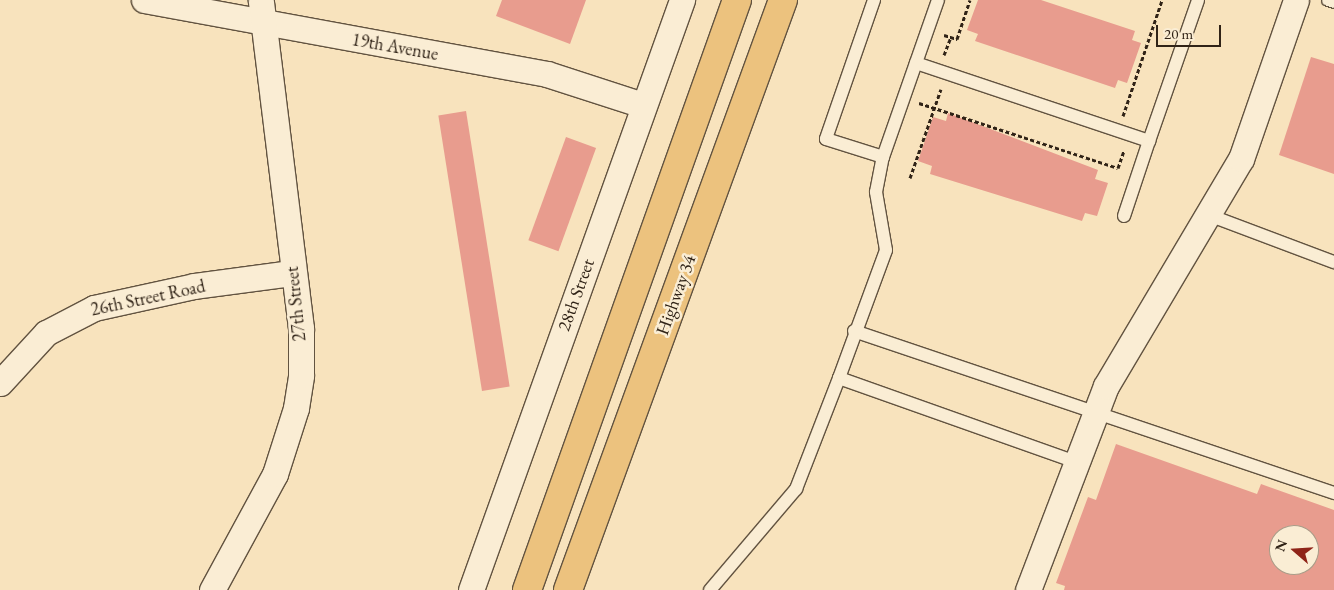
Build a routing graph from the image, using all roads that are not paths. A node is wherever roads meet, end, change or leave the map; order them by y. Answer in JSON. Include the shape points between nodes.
{"nodes":[{"id":1,"x":144,"y":0,"type":"edge"},
{"id":2,"x":682,"y":0,"type":"edge"},
{"id":3,"x":737,"y":0,"type":"edge"},
{"id":4,"x":783,"y":0,"type":"edge"},
{"id":5,"x":874,"y":0,"type":"edge"},
{"id":6,"x":938,"y":0,"type":"edge"},
{"id":7,"x":1198,"y":0,"type":"edge"},
{"id":8,"x":1296,"y":0,"type":"edge"},
{"id":9,"x":1328,"y":0,"type":"edge"},
{"id":10,"x":1334,"y":2,"type":"edge"},
{"id":11,"x":261,"y":12,"type":"edge"},
{"id":12,"x":916,"y":63,"type":"junction"},
{"id":13,"x":643,"y":106,"type":"junction"},
{"id":14,"x":1149,"y":141,"type":"junction"},
{"id":15,"x":883,"y":157,"type":"junction"},
{"id":16,"x":1206,"y":214,"type":"junction"},
{"id":17,"x":1124,"y":216,"type":"dead end"},
{"id":18,"x":1334,"y":262,"type":"edge"},
{"id":19,"x":292,"y":273,"type":"junction"},
{"id":20,"x":854,"y":331,"type":"junction"},
{"id":21,"x":839,"y":378,"type":"junction"},
{"id":22,"x":0,"y":383,"type":"edge"},
{"id":23,"x":1094,"y":414,"type":"junction"},
{"id":24,"x":1076,"y":462,"type":"junction"},
{"id":25,"x":1334,"y":493,"type":"edge"},
{"id":26,"x":212,"y":590,"type":"edge"},
{"id":27,"x":471,"y":590,"type":"edge"},
{"id":28,"x":527,"y":590,"type":"edge"},
{"id":29,"x":568,"y":590,"type":"edge"},
{"id":30,"x":710,"y":590,"type":"edge"},
{"id":31,"x":1028,"y":590,"type":"edge"}],
"edges":[{"from":1,"to":11,"type":"street","name":"19th Avenue"},
{"from":2,"to":13,"type":"street","name":"28th Street"},
{"from":3,"to":28,"type":"highway"},
{"from":4,"to":29,"type":"highway","name":"Highway 34"},
{"from":5,"to":15,"type":"lane","via":[[826,139]]},
{"from":6,"to":12,"type":"lane"},
{"from":7,"to":14,"type":"lane"},
{"from":8,"to":16,"type":"street","via":[[1241,159]]},
{"from":9,"to":10,"type":"lane"},
{"from":11,"to":13,"type":"street","name":"19th Avenue","via":[[547,74]]},
{"from":11,"to":19,"type":"street","name":"27th Street","via":[[281,150]]},
{"from":12,"to":14,"type":"lane"},
{"from":12,"to":15,"type":"lane"},
{"from":13,"to":27,"type":"street","name":"28th Street"},
{"from":14,"to":17,"type":"lane"},
{"from":15,"to":20,"type":"lane","via":[[876,192],[886,250]]},
{"from":16,"to":18,"type":"lane"},
{"from":16,"to":23,"type":"street"},
{"from":19,"to":22,"type":"street","name":"26th Street Road","via":[[194,286],[94,308],[46,333]]},
{"from":19,"to":26,"type":"street","name":"27th Street","via":[[301,328],[296,408],[275,474]]},
{"from":20,"to":21,"type":"lane"},
{"from":20,"to":23,"type":"lane"},
{"from":21,"to":24,"type":"lane"},
{"from":21,"to":30,"type":"lane","via":[[796,489]]},
{"from":23,"to":24,"type":"street"},
{"from":23,"to":25,"type":"lane","via":[[1116,417]]},
{"from":24,"to":31,"type":"street"}]}
